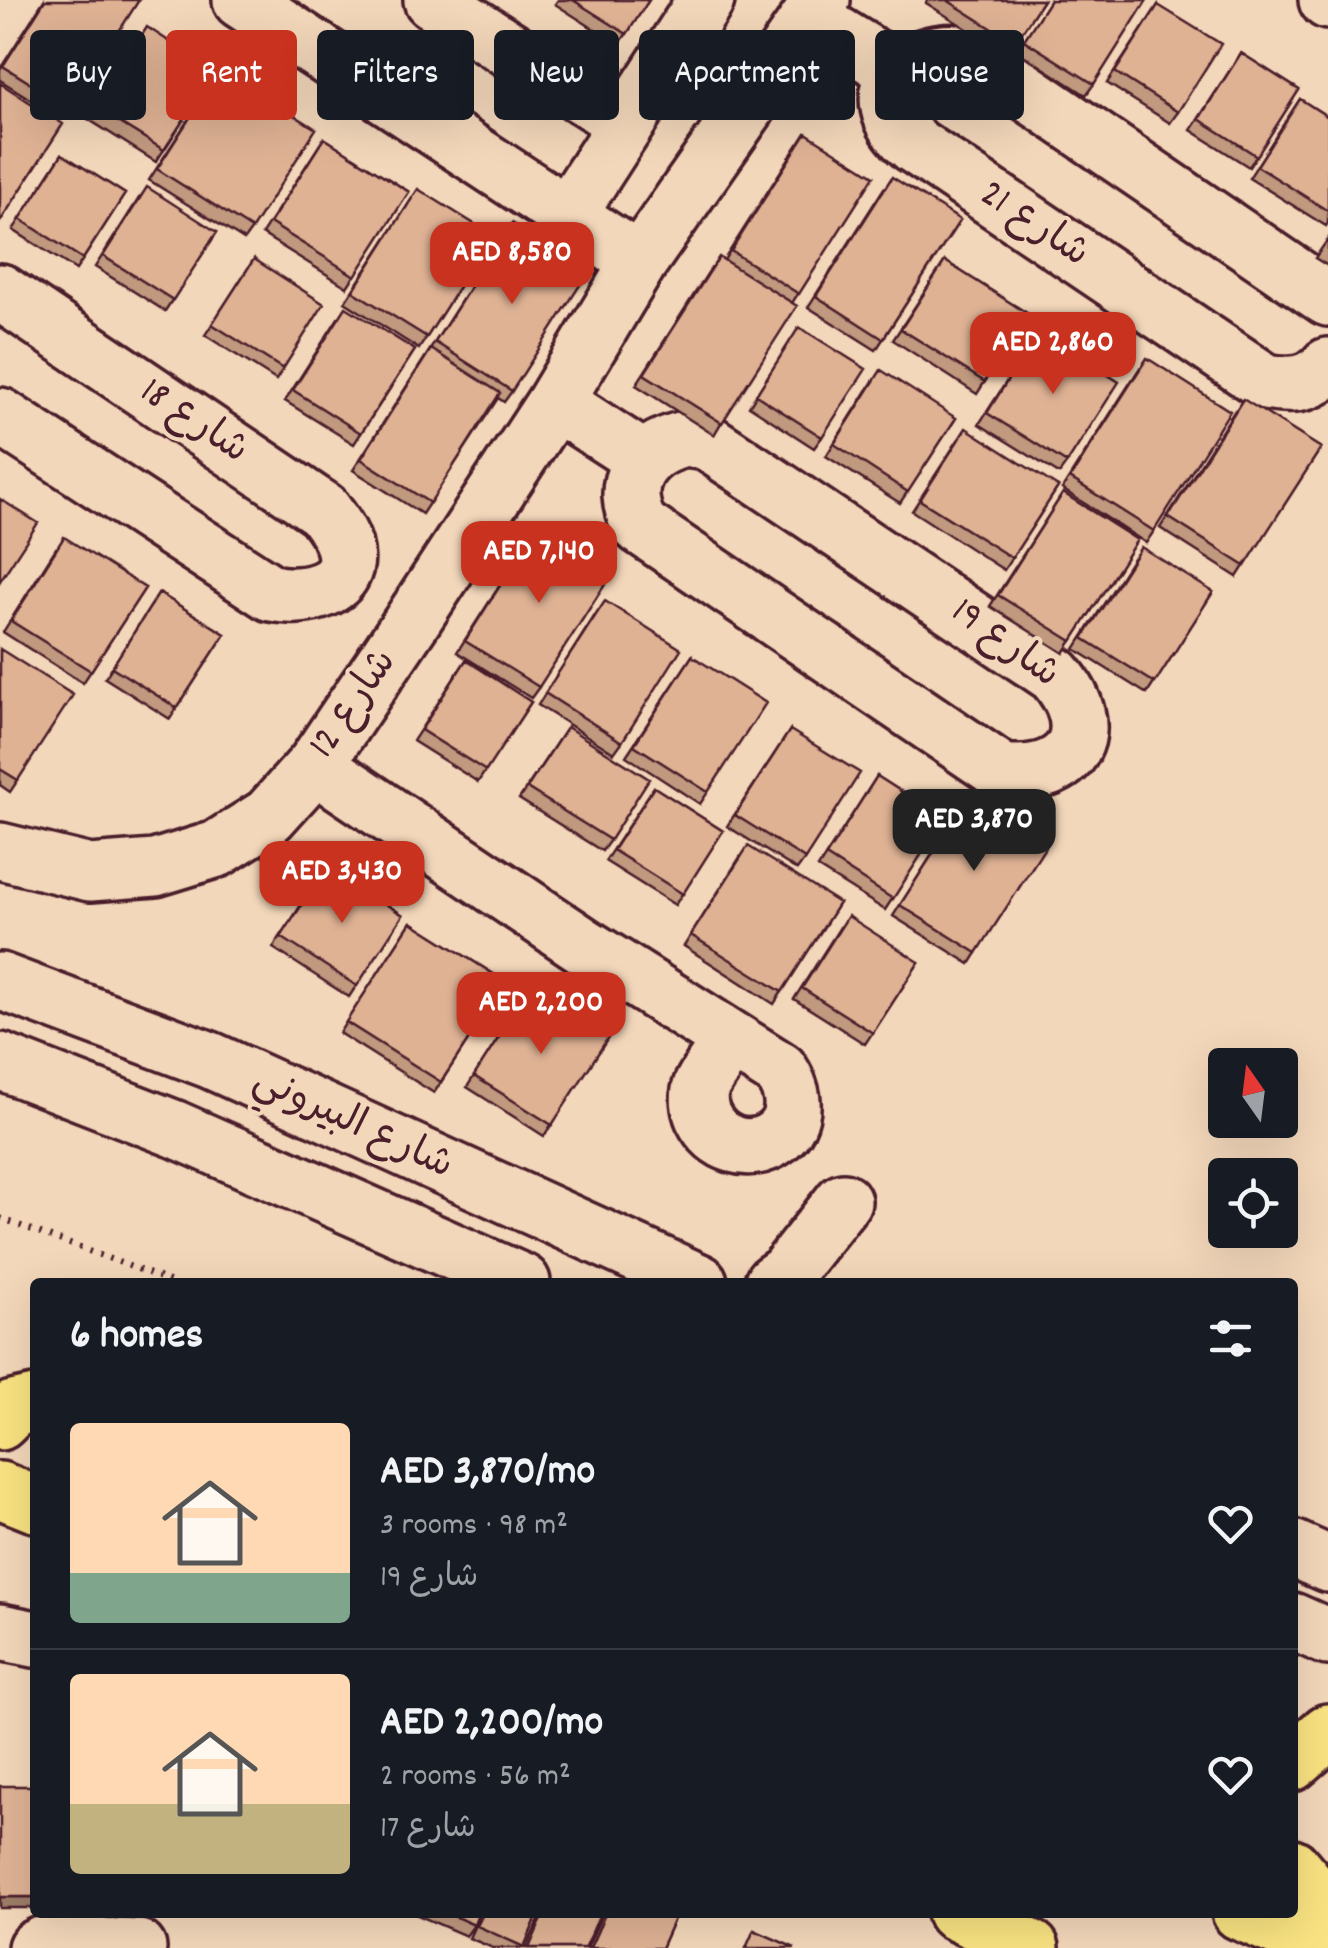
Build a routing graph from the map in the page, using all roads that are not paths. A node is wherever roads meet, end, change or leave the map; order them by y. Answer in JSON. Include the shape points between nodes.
{"nodes":[{"id":1,"x":242,"y":0,"type":"edge"},
{"id":2,"x":432,"y":0,"type":"edge"},
{"id":3,"x":706,"y":0,"type":"edge"},
{"id":4,"x":816,"y":9,"type":"edge"},
{"id":5,"x":875,"y":54,"type":"edge"},
{"id":6,"x":1024,"y":90,"type":"edge"},
{"id":7,"x":894,"y":120,"type":"edge"},
{"id":8,"x":626,"y":123,"type":"junction"},
{"id":9,"x":568,"y":214,"type":"junction"},
{"id":10,"x":639,"y":262,"type":"junction"},
{"id":11,"x":0,"y":292,"type":"edge"},
{"id":12,"x":1328,"y":298,"type":"edge"},
{"id":13,"x":1328,"y":366,"type":"edge"},
{"id":14,"x":555,"y":402,"type":"junction"},
{"id":15,"x":0,"y":416,"type":"edge"},
{"id":16,"x":643,"y":459,"type":"junction"},
{"id":17,"x":338,"y":579,"type":"junction"},
{"id":18,"x":410,"y":624,"type":"junction"},
{"id":19,"x":315,"y":764,"type":"junction"},
{"id":20,"x":0,"y":852,"type":"edge"},
{"id":21,"x":0,"y":980,"type":"edge"},
{"id":22,"x":731,"y":1041,"type":"dead end"},
{"id":23,"x":0,"y":1061,"type":"edge"},
{"id":24,"x":414,"y":1156,"type":"junction"},
{"id":25,"x":512,"y":1198,"type":"junction"},
{"id":26,"x":379,"y":1218,"type":"junction"},
{"id":27,"x":499,"y":1272,"type":"edge"},
{"id":28,"x":690,"y":1278,"type":"edge"},
{"id":29,"x":779,"y":1278,"type":"edge"},
{"id":30,"x":815,"y":1278,"type":"edge"},
{"id":31,"x":0,"y":1370,"type":"edge"},
{"id":32,"x":30,"y":1384,"type":"edge"},
{"id":33,"x":30,"y":1405,"type":"edge"},
{"id":34,"x":0,"y":1422,"type":"edge"},
{"id":35,"x":1298,"y":1551,"type":"edge"},
{"id":36,"x":1328,"y":1564,"type":"edge"},
{"id":37,"x":1298,"y":1624,"type":"edge"},
{"id":38,"x":0,"y":1632,"type":"edge"},
{"id":39,"x":1328,"y":1637,"type":"edge"},
{"id":40,"x":30,"y":1638,"type":"edge"},
{"id":41,"x":1328,"y":1732,"type":"edge"},
{"id":42,"x":1298,"y":1758,"type":"edge"},
{"id":43,"x":1298,"y":1873,"type":"edge"},
{"id":44,"x":1328,"y":1910,"type":"edge"},
{"id":45,"x":968,"y":1918,"type":"edge"},
{"id":46,"x":1254,"y":1918,"type":"edge"},
{"id":47,"x":36,"y":1948,"type":"edge"},
{"id":48,"x":138,"y":1948,"type":"edge"},
{"id":49,"x":1031,"y":1948,"type":"edge"},
{"id":50,"x":1324,"y":1948,"type":"edge"}],
"edges":[{"from":1,"to":9,"type":"street"},
{"from":2,"to":8,"type":"street"},
{"from":3,"to":8,"type":"street"},
{"from":4,"to":5,"type":"street"},
{"from":4,"to":10,"type":"street","name":"شارع 12"},
{"from":6,"to":12,"type":"street"},
{"from":7,"to":13,"type":"street","name":"شارع 21","via":[[914,145],[1265,382],[1305,384]]},
{"from":8,"to":9,"type":"street"},
{"from":9,"to":10,"type":"street"},
{"from":10,"to":14,"type":"street","name":"شارع 12"},
{"from":11,"to":17,"type":"street","name":"شارع 18","via":[[323,510],[344,544]]},
{"from":14,"to":16,"type":"street"},
{"from":14,"to":18,"type":"street","name":"شارع 12"},
{"from":15,"to":17,"type":"street","via":[[271,593],[313,594]]},
{"from":16,"to":16,"type":"street","name":"شارع 19","via":[[630,496],[640,526],[1002,772],[1046,771],[1072,749],[1080,723],[1055,674],[707,442],[684,439]]},
{"from":17,"to":18,"type":"street"},
{"from":18,"to":19,"type":"street","name":"شارع 12"},
{"from":19,"to":20,"type":"street","name":"شارع 12","via":[[269,816],[217,849],[155,868],[90,873]]},
{"from":19,"to":22,"type":"street"},
{"from":21,"to":24,"type":"street","name":"شارع البيروني","via":[[210,1060]]},
{"from":23,"to":26,"type":"street","name":"شارع البيروني"},
{"from":24,"to":25,"type":"street","name":"شارع البيروني"},
{"from":24,"to":26,"type":"street","via":[[422,1182],[414,1206]]},
{"from":25,"to":27,"type":"street","via":[[472,1224],[470,1236]]},
{"from":25,"to":28,"type":"street","name":"شارع البيروني"},
{"from":26,"to":27,"type":"street","name":"شارع البيروني"},
{"from":29,"to":30,"type":"street","via":[[843,1201]]},
{"from":31,"to":32,"type":"main road"},
{"from":33,"to":34,"type":"main road"},
{"from":35,"to":36,"type":"street"},
{"from":37,"to":39,"type":"street"},
{"from":38,"to":40,"type":"street"},
{"from":41,"to":42,"type":"main road"},
{"from":43,"to":44,"type":"main road"},
{"from":45,"to":49,"type":"main road"},
{"from":46,"to":50,"type":"main road"},
{"from":47,"to":48,"type":"street"}]}
